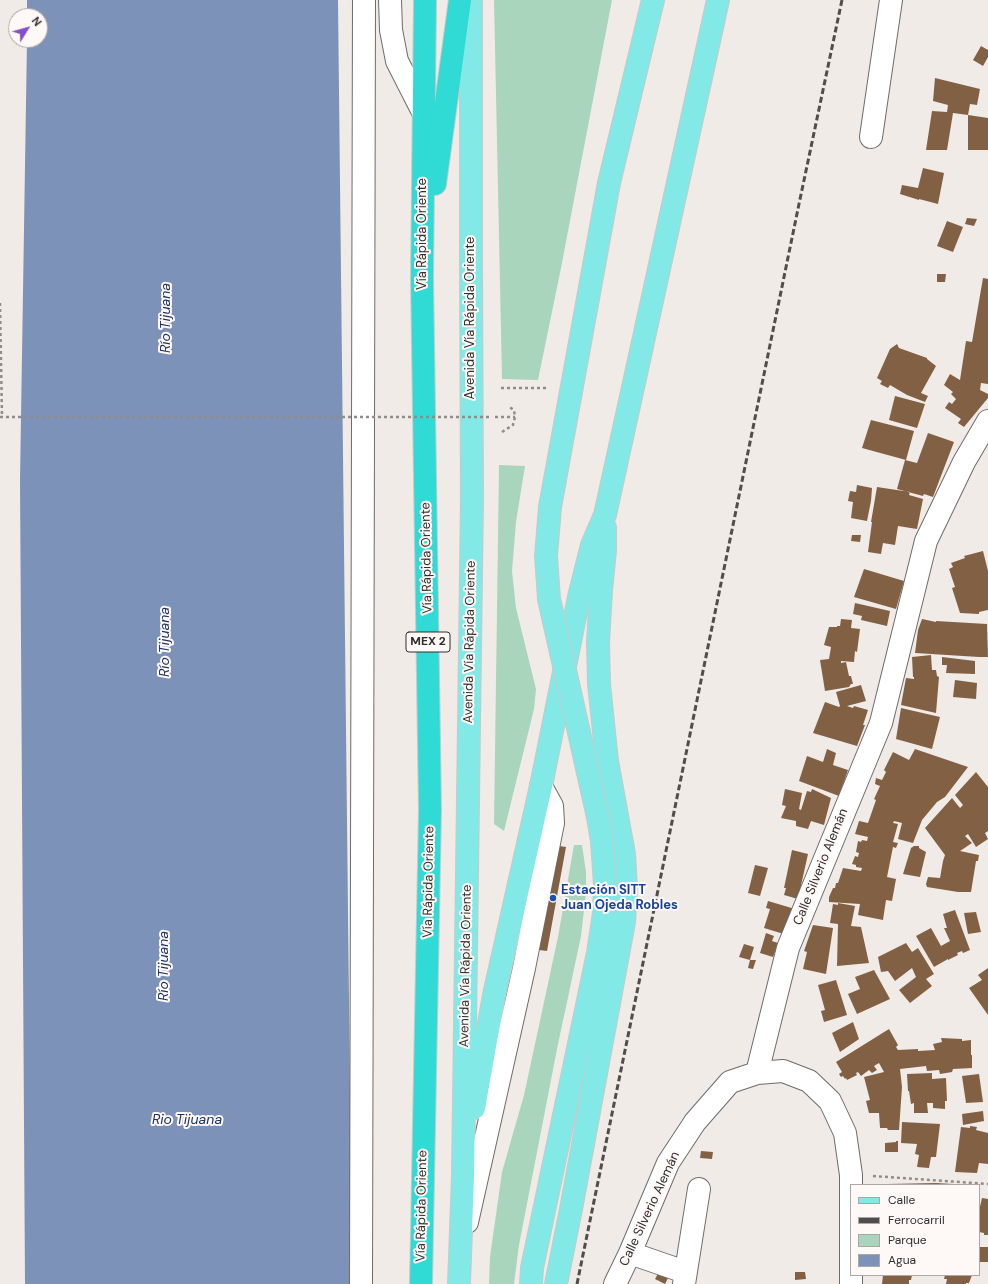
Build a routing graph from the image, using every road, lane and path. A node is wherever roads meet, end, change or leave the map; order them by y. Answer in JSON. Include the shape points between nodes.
{"nodes":[{"id":1,"x":364,"y":0,"type":"edge"},
{"id":2,"x":390,"y":0,"type":"edge"},
{"id":3,"x":425,"y":0,"type":"edge"},
{"id":4,"x":460,"y":0,"type":"edge"},
{"id":5,"x":472,"y":0,"type":"edge"},
{"id":6,"x":653,"y":0,"type":"edge"},
{"id":7,"x":718,"y":0,"type":"edge"},
{"id":8,"x":891,"y":0,"type":"edge"},
{"id":9,"x":424,"y":114,"type":"junction"},
{"id":10,"x":871,"y":137,"type":"dead end"},
{"id":11,"x":422,"y":278,"type":"junction"},
{"id":12,"x":0,"y":303,"type":"edge"},
{"id":13,"x":501,"y":388,"type":"dead end"},
{"id":14,"x":546,"y":388,"type":"dead end"},
{"id":15,"x":508,"y":406,"type":"dead end"},
{"id":16,"x":1,"y":417,"type":"edge"},
{"id":17,"x":515,"y":417,"type":"junction"},
{"id":18,"x":988,"y":421,"type":"edge"},
{"id":19,"x":502,"y":432,"type":"dead end"},
{"id":20,"x":605,"y":514,"type":"junction"},
{"id":21,"x":541,"y":786,"type":"junction"},
{"id":22,"x":757,"y":1073,"type":"junction"},
{"id":23,"x":850,"y":1174,"type":"junction"},
{"id":24,"x":463,"y":1176,"type":"junction"},
{"id":25,"x":988,"y":1184,"type":"edge"},
{"id":26,"x":699,"y":1189,"type":"dead end"},
{"id":27,"x":630,"y":1253,"type":"junction"},
{"id":28,"x":460,"y":1258,"type":"junction"},
{"id":29,"x":685,"y":1278,"type":"edge"},
{"id":30,"x":361,"y":1284,"type":"edge"},
{"id":31,"x":421,"y":1284,"type":"edge"},
{"id":32,"x":458,"y":1284,"type":"edge"},
{"id":33,"x":531,"y":1284,"type":"edge"},
{"id":34,"x":556,"y":1284,"type":"edge"},
{"id":35,"x":615,"y":1284,"type":"edge"},
{"id":36,"x":850,"y":1284,"type":"edge"}],
"edges":[{"from":1,"to":30,"type":"street"},
{"from":2,"to":9,"type":"street","via":[[391,30],[397,61]]},
{"from":3,"to":9,"type":"highway","name":"Vía Rápida Oriente","number":"MEX 2"},
{"from":4,"to":11,"type":"highway"},
{"from":5,"to":24,"type":"main road","name":"Avenida Vía Rápida Oriente","via":[[472,498]]},
{"from":6,"to":33,"type":"main road","bridge":true,"via":[[609,182],[550,507],[546,556],[549,599],[598,817],[605,885],[598,954],[532,1268]]},
{"from":7,"to":20,"type":"main road"},
{"from":8,"to":10,"type":"street"},
{"from":9,"to":11,"type":"highway","name":"Vía Rápida Oriente","number":"MEX 2"},
{"from":11,"to":31,"type":"highway","name":"Vía Rápida Oriente","number":"MEX 2","via":[[430,810]]},
{"from":12,"to":16,"type":"path"},
{"from":13,"to":14,"type":"path"},
{"from":15,"to":17,"type":"path","via":[[514,410]]},
{"from":16,"to":17,"type":"path","bridge":true},
{"from":17,"to":19,"type":"path","via":[[513,425]]},
{"from":18,"to":22,"type":"street","name":"Calle Silverio Alemán","via":[[964,462],[926,541],[881,723],[788,948]]},
{"from":20,"to":21,"type":"main road","via":[[592,545],[579,597]]},
{"from":20,"to":34,"type":"main road","via":[[598,642],[599,684],[607,761],[624,854],[624,922]]},
{"from":21,"to":24,"type":"main road","via":[[494,996]]},
{"from":21,"to":28,"type":"street","via":[[552,806],[553,823]]},
{"from":22,"to":23,"type":"street","via":[[783,1071],[809,1081],[830,1101],[845,1133]]},
{"from":22,"to":27,"type":"street","name":"Calle Silverio Alemán","via":[[730,1082],[695,1122],[668,1163]]},
{"from":23,"to":25,"type":"path"},
{"from":23,"to":36,"type":"street"},
{"from":24,"to":28,"type":"main road","name":"Avenida Vía Rápida Oriente"},
{"from":26,"to":29,"type":"street"},
{"from":27,"to":29,"type":"street"},
{"from":27,"to":35,"type":"street","name":"Calle Silverio Alemán"},
{"from":28,"to":32,"type":"main road","name":"Avenida Vía Rápida Oriente"}]}
